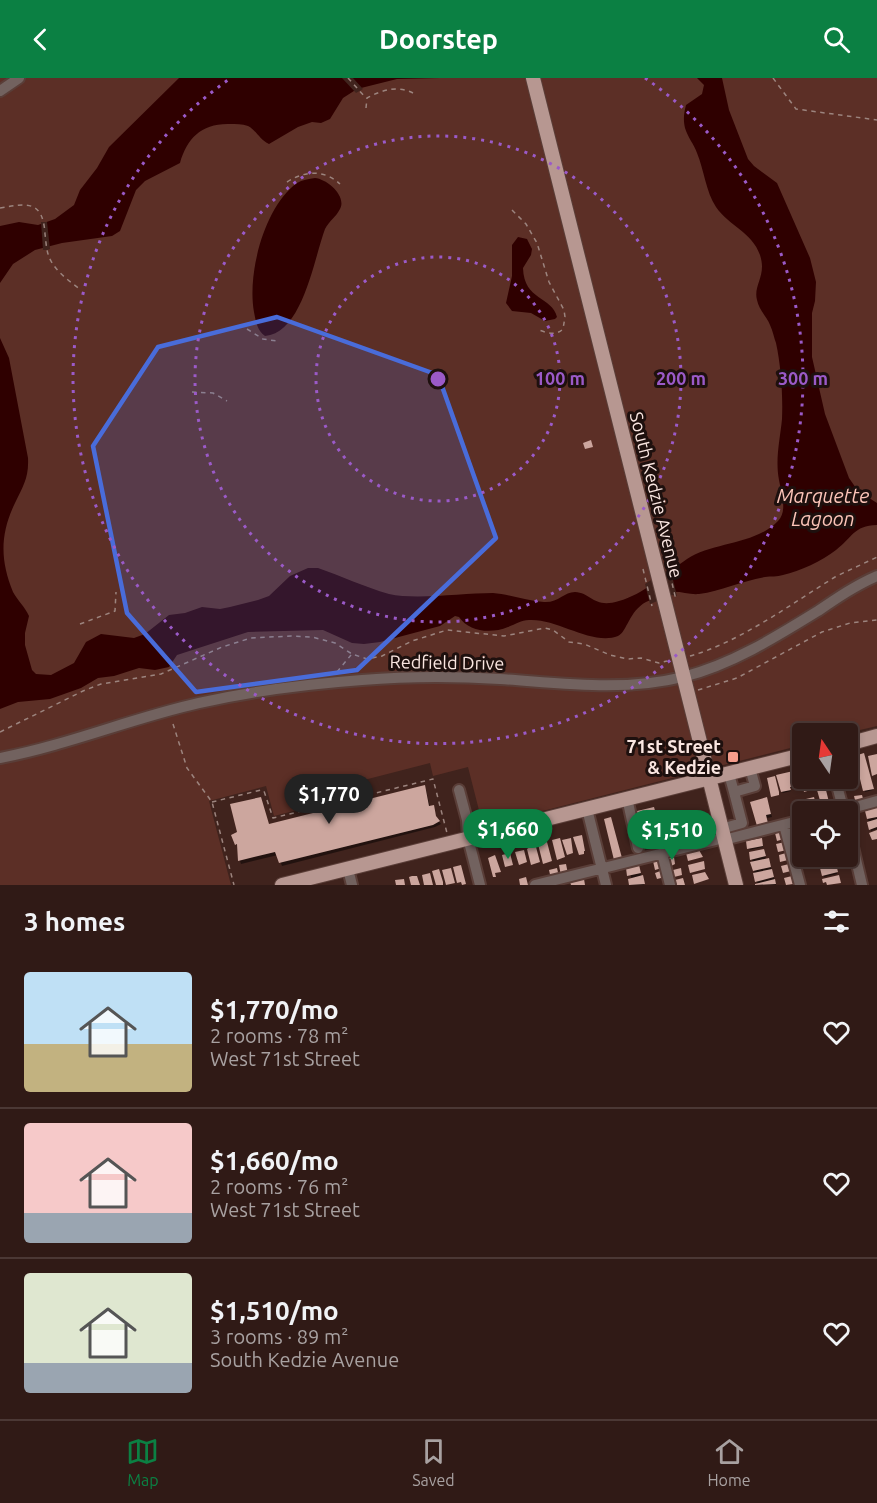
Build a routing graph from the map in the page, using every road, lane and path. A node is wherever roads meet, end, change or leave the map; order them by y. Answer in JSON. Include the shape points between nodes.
{"nodes":[{"id":1,"x":19,"y":78,"type":"edge"},
{"id":2,"x":348,"y":78,"type":"edge"},
{"id":3,"x":533,"y":78,"type":"edge"},
{"id":4,"x":773,"y":78,"type":"edge"},
{"id":5,"x":0,"y":91,"type":"edge"},
{"id":6,"x":413,"y":93,"type":"dead end"},
{"id":7,"x":367,"y":98,"type":"junction"},
{"id":8,"x":366,"y":108,"type":"dead end"},
{"id":9,"x":877,"y":120,"type":"edge"},
{"id":10,"x":287,"y":182,"type":"dead end"},
{"id":11,"x":340,"y":184,"type":"dead end"},
{"id":12,"x":0,"y":208,"type":"edge"},
{"id":13,"x":512,"y":210,"type":"dead end"},
{"id":14,"x":81,"y":290,"type":"dead end"},
{"id":15,"x":247,"y":329,"type":"dead end"},
{"id":16,"x":539,"y":330,"type":"dead end"},
{"id":17,"x":278,"y":341,"type":"dead end"},
{"id":18,"x":192,"y":392,"type":"dead end"},
{"id":19,"x":227,"y":400,"type":"dead end"},
{"id":20,"x":877,"y":557,"type":"edge"},
{"id":21,"x":655,"y":566,"type":"junction"},
{"id":22,"x":877,"y":576,"type":"edge"},
{"id":23,"x":116,"y":592,"type":"dead end"},
{"id":24,"x":664,"y":603,"type":"junction"},
{"id":25,"x":877,"y":620,"type":"edge"},
{"id":26,"x":80,"y":624,"type":"dead end"},
{"id":27,"x":352,"y":654,"type":"junction"},
{"id":28,"x":689,"y":656,"type":"dead end"},
{"id":29,"x":667,"y":662,"type":"dead end"},
{"id":30,"x":684,"y":677,"type":"junction"},
{"id":31,"x":328,"y":684,"type":"junction"},
{"id":32,"x":698,"y":690,"type":"dead end"},
{"id":33,"x":173,"y":724,"type":"dead end"},
{"id":34,"x":0,"y":732,"type":"edge"},
{"id":35,"x":877,"y":736,"type":"edge"},
{"id":36,"x":858,"y":741,"type":"edge"},
{"id":37,"x":0,"y":758,"type":"edge"},
{"id":38,"x":792,"y":758,"type":"edge"},
{"id":39,"x":750,"y":768,"type":"junction"},
{"id":40,"x":729,"y":774,"type":"junction"},
{"id":41,"x":708,"y":778,"type":"junction"},
{"id":42,"x":459,"y":790,"type":"dead end"},
{"id":43,"x":735,"y":796,"type":"junction"},
{"id":44,"x":627,"y":798,"type":"junction"},
{"id":45,"x":877,"y":801,"type":"edge"},
{"id":46,"x":212,"y":802,"type":"junction"},
{"id":47,"x":715,"y":806,"type":"junction"},
{"id":48,"x":858,"y":806,"type":"edge"},
{"id":49,"x":587,"y":808,"type":"junction"},
{"id":50,"x":792,"y":823,"type":"edge"},
{"id":51,"x":784,"y":825,"type":"junction"},
{"id":52,"x":447,"y":833,"type":"dead end"},
{"id":53,"x":723,"y":836,"type":"junction"},
{"id":54,"x":468,"y":838,"type":"junction"},
{"id":55,"x":638,"y":848,"type":"dead end"},
{"id":56,"x":662,"y":853,"type":"junction"},
{"id":57,"x":858,"y":867,"type":"edge"},
{"id":58,"x":602,"y":868,"type":"junction"},
{"id":59,"x":348,"y":869,"type":"junction"},
{"id":60,"x":540,"y":884,"type":"edge"},
{"id":61,"x":234,"y":885,"type":"edge"},
{"id":62,"x":282,"y":885,"type":"edge"},
{"id":63,"x":352,"y":885,"type":"edge"},
{"id":64,"x":480,"y":885,"type":"edge"},
{"id":65,"x":606,"y":885,"type":"edge"},
{"id":66,"x":670,"y":885,"type":"edge"},
{"id":67,"x":736,"y":885,"type":"edge"},
{"id":68,"x":800,"y":885,"type":"edge"},
{"id":69,"x":862,"y":885,"type":"edge"}],
"edges":[{"from":1,"to":5,"type":"street"},
{"from":2,"to":7,"type":"path"},
{"from":3,"to":21,"type":"main road","name":"South Kedzie Avenue"},
{"from":4,"to":9,"type":"path","via":[[796,109]]},
{"from":6,"to":7,"type":"path","via":[[398,88]]},
{"from":7,"to":8,"type":"path"},
{"from":10,"to":11,"type":"path","via":[[302,174],[322,173]]},
{"from":12,"to":14,"type":"path","via":[[23,204],[40,211],[46,250],[57,270]]},
{"from":13,"to":16,"type":"path","via":[[532,232],[549,282],[564,310],[565,324],[560,333]]},
{"from":15,"to":17,"type":"path","via":[[263,339]]},
{"from":18,"to":19,"type":"path","via":[[213,393]]},
{"from":20,"to":28,"type":"path","via":[[720,644]]},
{"from":21,"to":24,"type":"main road","name":"South Kedzie Avenue"},
{"from":21,"to":24,"type":"path"},
{"from":21,"to":24,"type":"path"},
{"from":22,"to":30,"type":"street","name":"Redfield Drive","via":[[752,649]]},
{"from":23,"to":26,"type":"path","via":[[115,611]]},
{"from":24,"to":30,"type":"main road","name":"South Kedzie Avenue"},
{"from":25,"to":32,"type":"path","via":[[822,632],[737,678]]},
{"from":27,"to":29,"type":"path","via":[[367,659],[382,656],[447,630],[504,636],[545,628],[569,642],[610,655]]},
{"from":27,"to":31,"type":"path"},
{"from":27,"to":34,"type":"path","via":[[335,643],[312,637],[251,638],[161,674],[101,684]]},
{"from":30,"to":31,"type":"street","name":"Redfield Drive","via":[[628,685],[447,676]]},
{"from":30,"to":41,"type":"main road","name":"South Kedzie Avenue"},
{"from":31,"to":37,"type":"street","name":"Redfield Drive","via":[[198,703]]},
{"from":33,"to":46,"type":"path","via":[[187,768]]},
{"from":35,"to":36,"type":"main road"},
{"from":38,"to":39,"type":"main road"},
{"from":39,"to":40,"type":"main road"},
{"from":39,"to":43,"type":"street","via":[[755,786]]},
{"from":40,"to":41,"type":"main road"},
{"from":40,"to":43,"type":"street"},
{"from":41,"to":44,"type":"main road"},
{"from":41,"to":47,"type":"main road","name":"South Kedzie Avenue"},
{"from":42,"to":54,"type":"street"},
{"from":43,"to":47,"type":"street"},
{"from":43,"to":53,"type":"street","via":[[742,824]]},
{"from":44,"to":49,"type":"main road"},
{"from":44,"to":55,"type":"street"},
{"from":45,"to":48,"type":"street"},
{"from":46,"to":52,"type":"path","via":[[261,790],[273,818],[433,779]]},
{"from":46,"to":61,"type":"path"},
{"from":47,"to":53,"type":"main road","name":"South Kedzie Avenue"},
{"from":49,"to":54,"type":"main road"},
{"from":49,"to":58,"type":"street"},
{"from":50,"to":51,"type":"street"},
{"from":51,"to":53,"type":"street"},
{"from":51,"to":68,"type":"street"},
{"from":53,"to":56,"type":"street"},
{"from":53,"to":67,"type":"main road","name":"South Kedzie Avenue"},
{"from":54,"to":59,"type":"main road"},
{"from":54,"to":64,"type":"street"},
{"from":56,"to":58,"type":"street"},
{"from":56,"to":66,"type":"street"},
{"from":57,"to":69,"type":"street"},
{"from":58,"to":60,"type":"street"},
{"from":58,"to":65,"type":"street"},
{"from":59,"to":62,"type":"main road"},
{"from":59,"to":63,"type":"street"}]}
